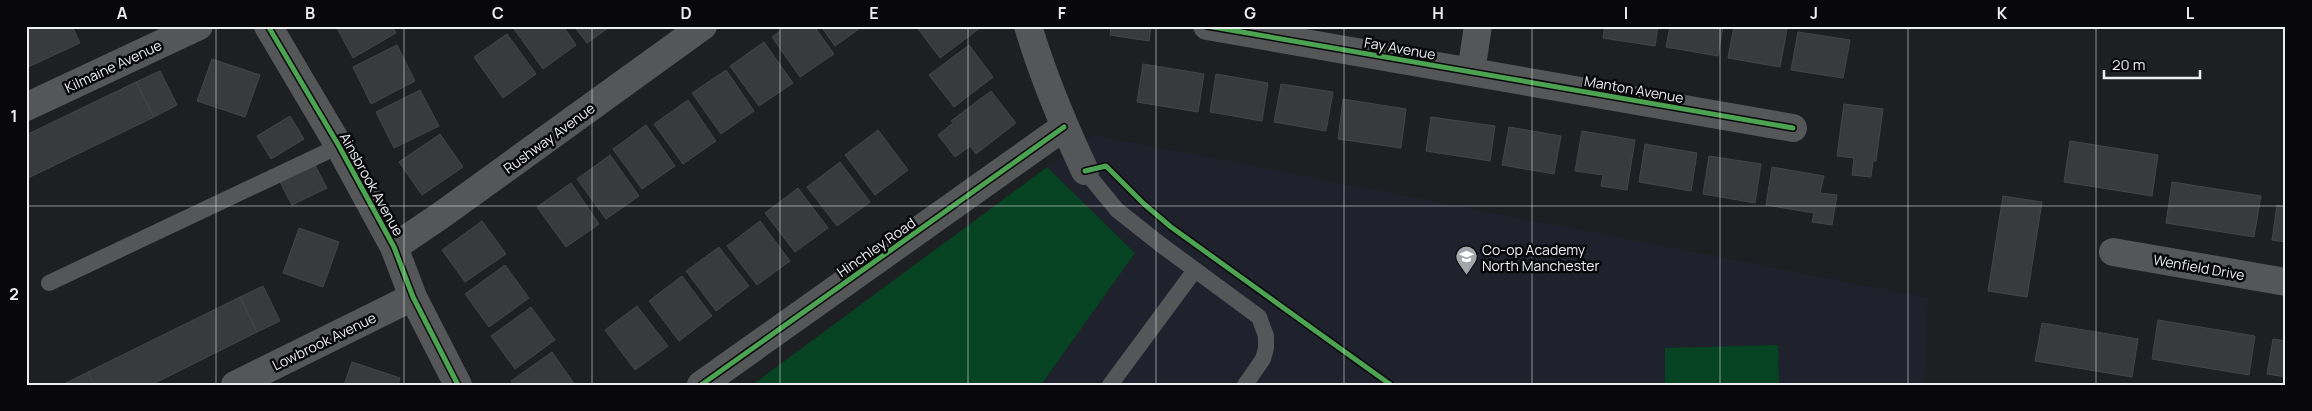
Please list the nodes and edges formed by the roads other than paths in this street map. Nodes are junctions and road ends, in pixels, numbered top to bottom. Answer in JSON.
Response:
{"nodes":[{"id":1,"x":199,"y":26,"type":"edge"},
{"id":2,"x":268,"y":26,"type":"edge"},
{"id":3,"x":703,"y":26,"type":"edge"},
{"id":4,"x":1028,"y":26,"type":"edge"},
{"id":5,"x":1207,"y":26,"type":"edge"},
{"id":6,"x":1478,"y":26,"type":"edge"},
{"id":7,"x":1471,"y":72,"type":"junction"},
{"id":8,"x":26,"y":107,"type":"edge"},
{"id":9,"x":1064,"y":127,"type":"junction"},
{"id":10,"x":1793,"y":128,"type":"dead end"},
{"id":11,"x":339,"y":146,"type":"junction"},
{"id":12,"x":1085,"y":171,"type":"joint"},
{"id":13,"x":394,"y":247,"type":"junction"},
{"id":14,"x":2113,"y":252,"type":"dead end"},
{"id":15,"x":1195,"y":270,"type":"junction"},
{"id":16,"x":2286,"y":282,"type":"edge"},
{"id":17,"x":49,"y":283,"type":"dead end"},
{"id":18,"x":413,"y":297,"type":"junction"},
{"id":19,"x":235,"y":385,"type":"edge"},
{"id":20,"x":458,"y":385,"type":"edge"},
{"id":21,"x":701,"y":385,"type":"edge"},
{"id":22,"x":1110,"y":385,"type":"edge"},
{"id":23,"x":1245,"y":385,"type":"edge"}],
"edges":[{"from":1,"to":8,"type":"street","name":"Kilmaine Avenue"},
{"from":2,"to":11,"type":"street","name":"Ainsbrook Avenue"},
{"from":3,"to":13,"type":"street","name":"Rushway Avenue"},
{"from":4,"to":9,"type":"street"},
{"from":5,"to":7,"type":"street","name":"Fay Avenue"},
{"from":6,"to":7,"type":"street"},
{"from":7,"to":10,"type":"street","name":"Manton Avenue"},
{"from":9,"to":12,"type":"street"},
{"from":9,"to":21,"type":"street","name":"Hinchley Road"},
{"from":11,"to":13,"type":"street","name":"Ainsbrook Avenue"},
{"from":11,"to":17,"type":"lane"},
{"from":12,"to":15,"type":"lane"},
{"from":13,"to":18,"type":"street","name":"Ainsbrook Avenue"},
{"from":14,"to":16,"type":"street","name":"Wenfield Drive"},
{"from":15,"to":22,"type":"lane"},
{"from":15,"to":23,"type":"lane"},
{"from":18,"to":19,"type":"street","name":"Lowbrook Avenue"},
{"from":18,"to":20,"type":"street","name":"Ainsbrook Avenue"}]}
